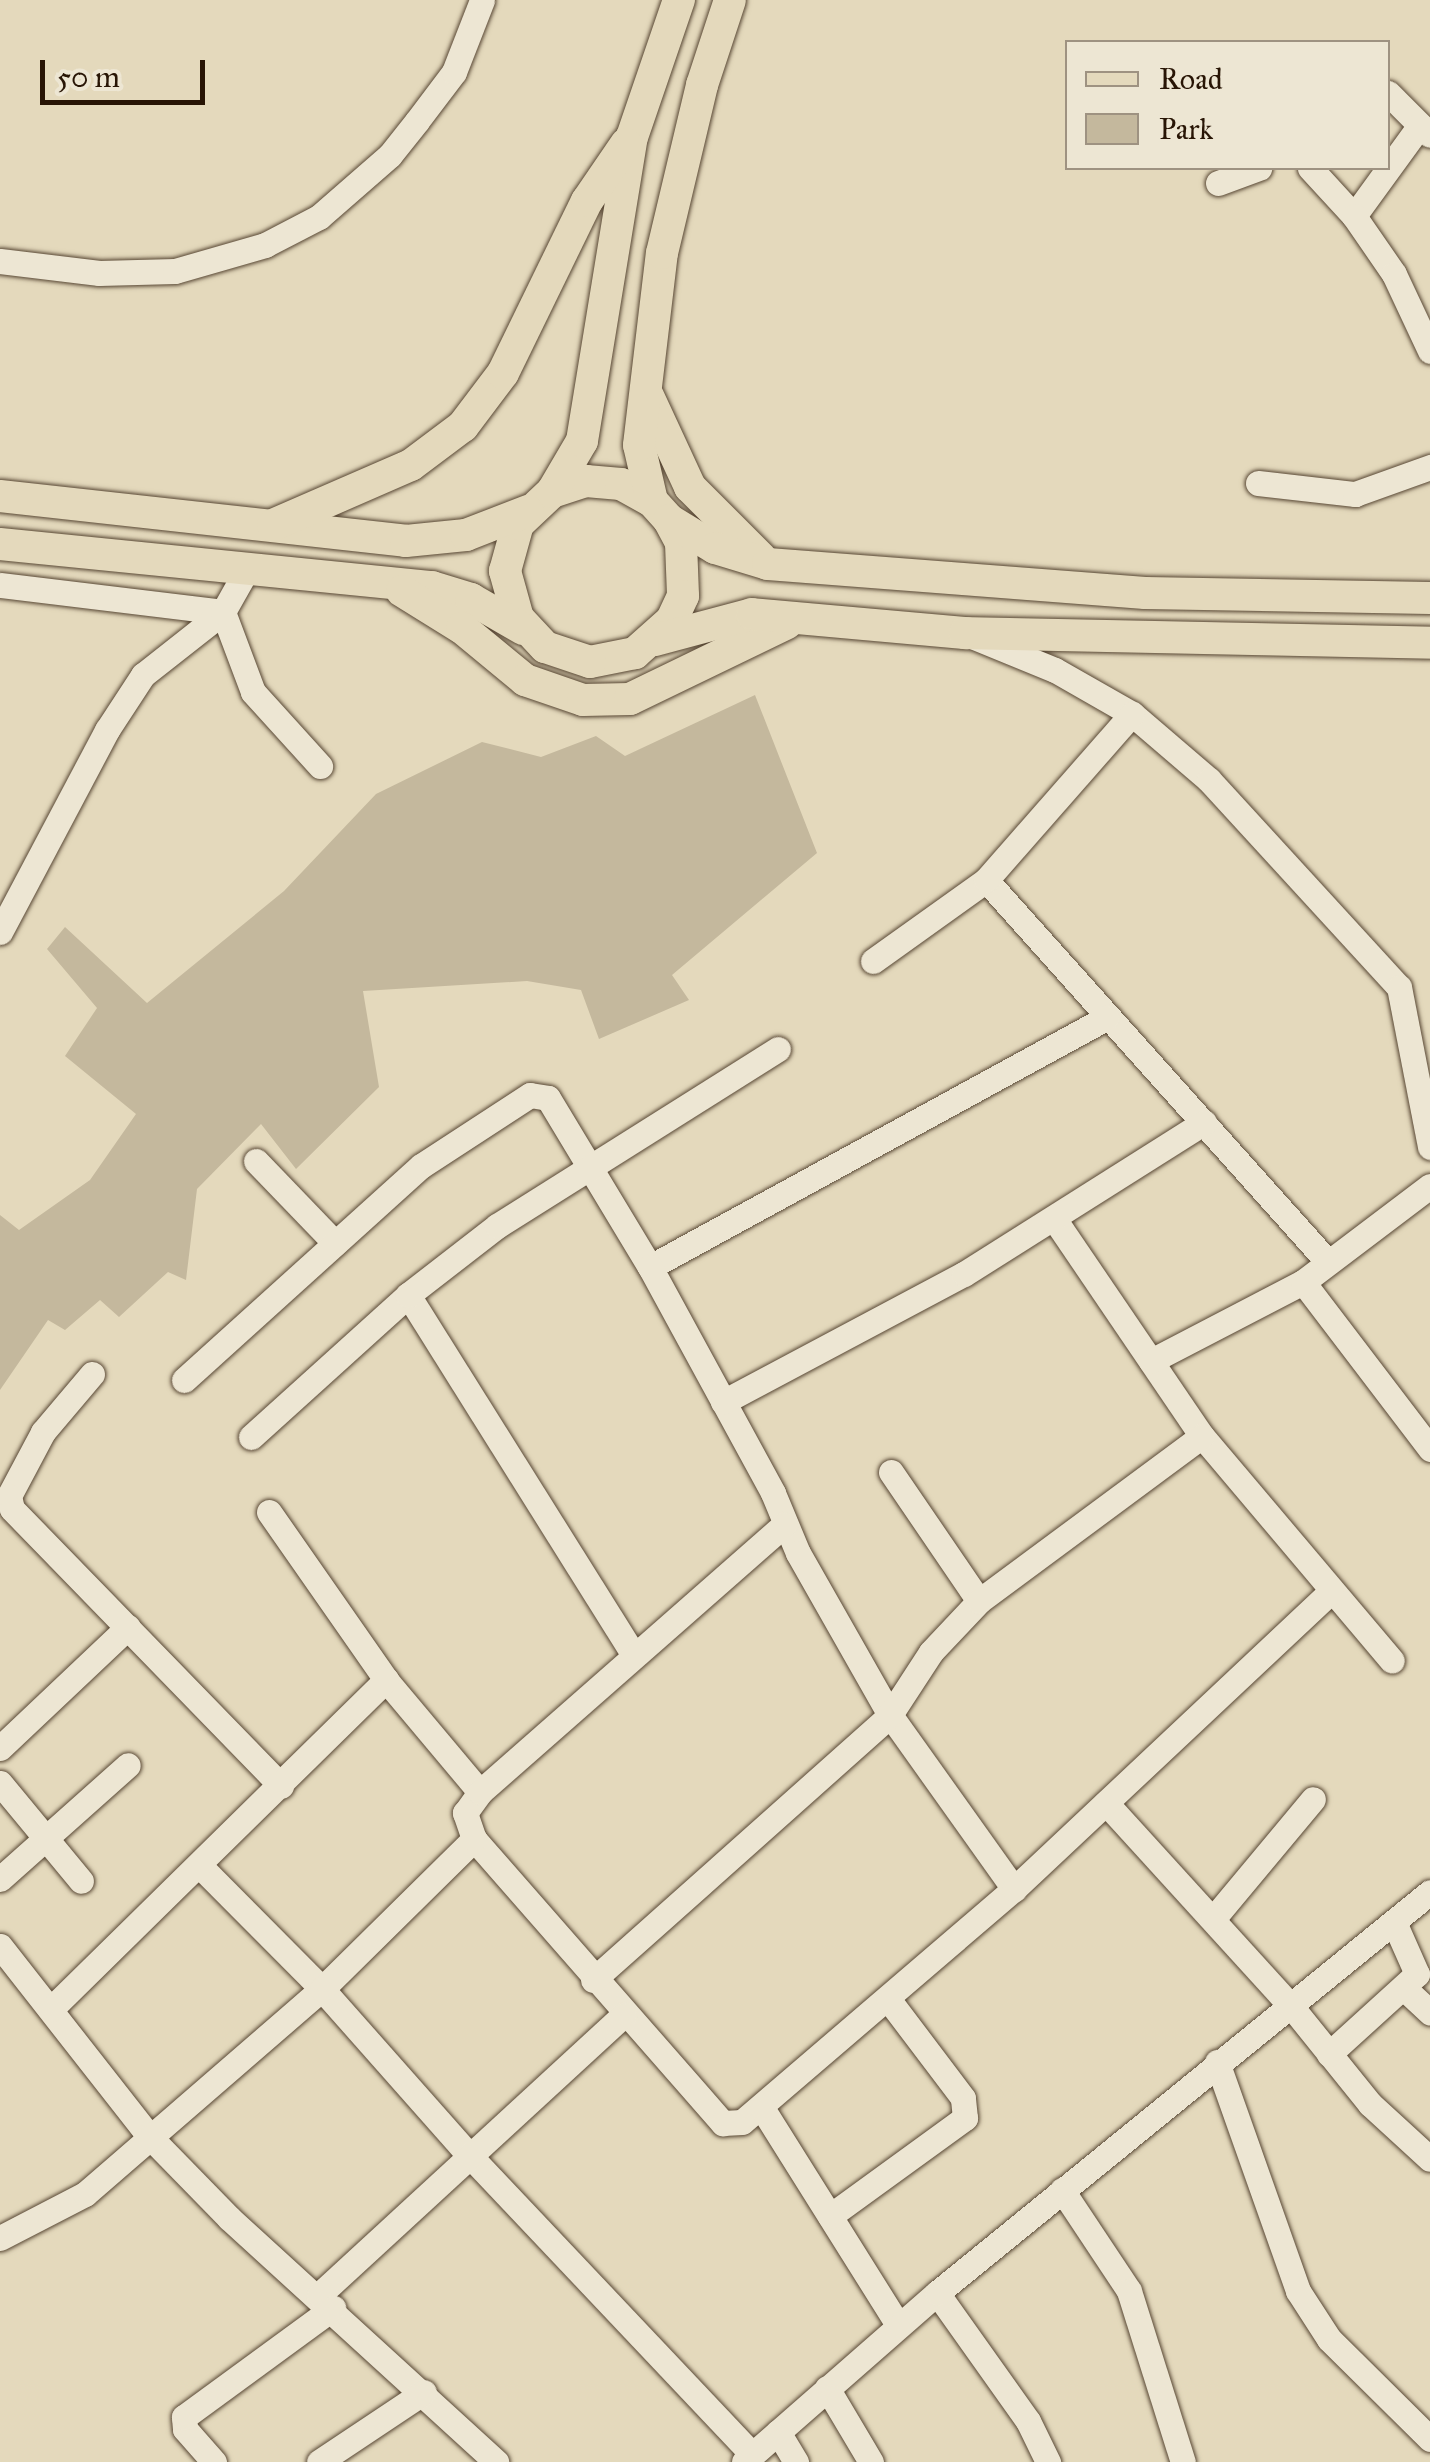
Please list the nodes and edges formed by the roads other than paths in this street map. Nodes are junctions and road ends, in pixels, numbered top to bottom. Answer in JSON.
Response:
{"nodes":[{"id":1,"x":482,"y":0,"type":"edge"},
{"id":2,"x":679,"y":0,"type":"edge"},
{"id":3,"x":730,"y":0,"type":"edge"},
{"id":4,"x":1390,"y":95,"type":"edge"},
{"id":5,"x":1425,"y":130,"type":"edge"},
{"id":6,"x":632,"y":137,"type":"junction"},
{"id":7,"x":1254,"y":170,"type":"edge"},
{"id":8,"x":1312,"y":170,"type":"edge"},
{"id":9,"x":1218,"y":183,"type":"dead end"},
{"id":10,"x":1354,"y":216,"type":"junction"},
{"id":11,"x":0,"y":261,"type":"edge"},
{"id":12,"x":1430,"y":351,"type":"edge"},
{"id":13,"x":645,"y":388,"type":"junction"},
{"id":14,"x":1430,"y":467,"type":"edge"},
{"id":15,"x":1258,"y":483,"type":"dead end"},
{"id":16,"x":0,"y":496,"type":"edge"},
{"id":17,"x":540,"y":501,"type":"junction"},
{"id":18,"x":661,"y":510,"type":"junction"},
{"id":19,"x":273,"y":525,"type":"junction"},
{"id":20,"x":0,"y":544,"type":"edge"},
{"id":21,"x":768,"y":564,"type":"junction"},
{"id":22,"x":246,"y":570,"type":"junction"},
{"id":23,"x":385,"y":582,"type":"junction"},
{"id":24,"x":0,"y":585,"type":"edge"},
{"id":25,"x":1430,"y":598,"type":"edge"},
{"id":26,"x":223,"y":612,"type":"junction"},
{"id":27,"x":798,"y":620,"type":"junction"},
{"id":28,"x":528,"y":632,"type":"junction"},
{"id":29,"x":965,"y":633,"type":"junction"},
{"id":30,"x":655,"y":640,"type":"junction"},
{"id":31,"x":1430,"y":642,"type":"edge"},
{"id":32,"x":1132,"y":714,"type":"junction"},
{"id":33,"x":320,"y":766,"type":"dead end"},
{"id":34,"x":986,"y":880,"type":"junction"},
{"id":35,"x":0,"y":932,"type":"edge"},
{"id":36,"x":874,"y":961,"type":"dead end"},
{"id":37,"x":1106,"y":1018,"type":"junction"},
{"id":38,"x":778,"y":1049,"type":"dead end"},
{"id":39,"x":1430,"y":1056,"type":"edge"},
{"id":40,"x":1418,"y":1090,"type":"junction"},
{"id":41,"x":1204,"y":1122,"type":"junction"},
{"id":42,"x":1430,"y":1147,"type":"edge"},
{"id":43,"x":256,"y":1162,"type":"dead end"},
{"id":44,"x":590,"y":1165,"type":"junction"},
{"id":45,"x":1430,"y":1186,"type":"edge"},
{"id":46,"x":1054,"y":1220,"type":"junction"},
{"id":47,"x":335,"y":1243,"type":"junction"},
{"id":48,"x":1328,"y":1262,"type":"junction"},
{"id":49,"x":650,"y":1268,"type":"junction"},
{"id":50,"x":1303,"y":1282,"type":"junction"},
{"id":51,"x":408,"y":1295,"type":"junction"},
{"id":52,"x":1151,"y":1361,"type":"junction"},
{"id":53,"x":92,"y":1374,"type":"dead end"},
{"id":54,"x":184,"y":1380,"type":"dead end"},
{"id":55,"x":723,"y":1402,"type":"junction"},
{"id":56,"x":1202,"y":1436,"type":"junction"},
{"id":57,"x":251,"y":1437,"type":"dead end"},
{"id":58,"x":1430,"y":1449,"type":"edge"},
{"id":59,"x":891,"y":1472,"type":"dead end"},
{"id":60,"x":269,"y":1512,"type":"dead end"},
{"id":61,"x":784,"y":1525,"type":"junction"},
{"id":62,"x":1330,"y":1592,"type":"junction"},
{"id":63,"x":979,"y":1601,"type":"junction"},
{"id":64,"x":128,"y":1627,"type":"junction"},
{"id":65,"x":633,"y":1654,"type":"junction"},
{"id":66,"x":1392,"y":1661,"type":"dead end"},
{"id":67,"x":386,"y":1680,"type":"junction"},
{"id":68,"x":890,"y":1715,"type":"junction"},
{"id":69,"x":0,"y":1748,"type":"edge"},
{"id":70,"x":128,"y":1765,"type":"dead end"},
{"id":71,"x":0,"y":1783,"type":"edge"},
{"id":72,"x":281,"y":1786,"type":"junction"},
{"id":73,"x":480,"y":1792,"type":"junction"},
{"id":74,"x":1313,"y":1798,"type":"dead end"},
{"id":75,"x":1106,"y":1803,"type":"junction"},
{"id":76,"x":47,"y":1838,"type":"junction"},
{"id":77,"x":474,"y":1839,"type":"junction"},
{"id":78,"x":202,"y":1868,"type":"junction"},
{"id":79,"x":0,"y":1879,"type":"edge"},
{"id":80,"x":82,"y":1881,"type":"dead end"},
{"id":81,"x":1014,"y":1889,"type":"junction"},
{"id":82,"x":1427,"y":1899,"type":"edge"},
{"id":83,"x":1213,"y":1919,"type":"junction"},
{"id":84,"x":1394,"y":1922,"type":"junction"},
{"id":85,"x":0,"y":1946,"type":"edge"},
{"id":86,"x":592,"y":1980,"type":"junction"},
{"id":87,"x":322,"y":1988,"type":"junction"},
{"id":88,"x":1406,"y":1990,"type":"junction"},
{"id":89,"x":888,"y":1998,"type":"junction"},
{"id":90,"x":1292,"y":2006,"type":"junction"},
{"id":91,"x":52,"y":2009,"type":"junction"},
{"id":92,"x":1430,"y":2012,"type":"edge"},
{"id":93,"x":624,"y":2015,"type":"junction"},
{"id":94,"x":1329,"y":2054,"type":"junction"},
{"id":95,"x":1216,"y":2062,"type":"junction"},
{"id":96,"x":762,"y":2108,"type":"junction"},
{"id":97,"x":150,"y":2137,"type":"junction"},
{"id":98,"x":470,"y":2156,"type":"junction"},
{"id":99,"x":1430,"y":2159,"type":"edge"},
{"id":100,"x":1062,"y":2190,"type":"junction"},
{"id":101,"x":830,"y":2216,"type":"junction"},
{"id":102,"x":0,"y":2238,"type":"edge"},
{"id":103,"x":938,"y":2293,"type":"junction"},
{"id":104,"x":326,"y":2302,"type":"junction"},
{"id":105,"x":898,"y":2325,"type":"junction"},
{"id":106,"x":827,"y":2388,"type":"junction"},
{"id":107,"x":424,"y":2392,"type":"junction"},
{"id":108,"x":778,"y":2432,"type":"junction"},
{"id":109,"x":1430,"y":2439,"type":"edge"},
{"id":110,"x":748,"y":2458,"type":"edge"},
{"id":111,"x":214,"y":2462,"type":"edge"},
{"id":112,"x":319,"y":2462,"type":"edge"},
{"id":113,"x":496,"y":2462,"type":"edge"},
{"id":114,"x":796,"y":2462,"type":"edge"},
{"id":115,"x":871,"y":2462,"type":"edge"},
{"id":116,"x":1048,"y":2462,"type":"edge"},
{"id":117,"x":1183,"y":2462,"type":"edge"}],
"edges":[{"from":1,"to":11,"type":"street"},
{"from":2,"to":6,"type":"main road"},
{"from":3,"to":13,"type":"main road"},
{"from":4,"to":5,"type":"street"},
{"from":5,"to":10,"type":"street"},
{"from":6,"to":17,"type":"main road"},
{"from":6,"to":19,"type":"main road"},
{"from":7,"to":9,"type":"street"},
{"from":8,"to":10,"type":"street"},
{"from":10,"to":12,"type":"street"},
{"from":13,"to":18,"type":"main road"},
{"from":13,"to":21,"type":"main road"},
{"from":14,"to":15,"type":"street"},
{"from":16,"to":19,"type":"main road"},
{"from":17,"to":18,"type":"main road"},
{"from":17,"to":19,"type":"main road"},
{"from":17,"to":28,"type":"main road"},
{"from":18,"to":21,"type":"main road"},
{"from":18,"to":30,"type":"main road"},
{"from":20,"to":22,"type":"main road"},
{"from":21,"to":25,"type":"main road"},
{"from":22,"to":23,"type":"main road"},
{"from":22,"to":26,"type":"street"},
{"from":23,"to":27,"type":"main road"},
{"from":23,"to":28,"type":"main road"},
{"from":24,"to":26,"type":"street"},
{"from":26,"to":33,"type":"street"},
{"from":26,"to":35,"type":"street"},
{"from":27,"to":29,"type":"main road"},
{"from":27,"to":30,"type":"main road"},
{"from":28,"to":30,"type":"main road"},
{"from":29,"to":31,"type":"main road"},
{"from":29,"to":32,"type":"street"},
{"from":32,"to":34,"type":"street"},
{"from":32,"to":40,"type":"street"},
{"from":34,"to":36,"type":"street"},
{"from":34,"to":37,"type":"street"},
{"from":37,"to":41,"type":"street"},
{"from":37,"to":49,"type":"street"},
{"from":38,"to":44,"type":"street"},
{"from":39,"to":40,"type":"street"},
{"from":40,"to":42,"type":"street"},
{"from":41,"to":46,"type":"street"},
{"from":41,"to":48,"type":"street"},
{"from":43,"to":47,"type":"street"},
{"from":44,"to":47,"type":"street"},
{"from":44,"to":49,"type":"street"},
{"from":44,"to":51,"type":"street"},
{"from":45,"to":48,"type":"street"},
{"from":46,"to":52,"type":"street"},
{"from":46,"to":55,"type":"street"},
{"from":47,"to":54,"type":"street"},
{"from":48,"to":50,"type":"street"},
{"from":49,"to":55,"type":"street"},
{"from":50,"to":52,"type":"street"},
{"from":50,"to":58,"type":"street"},
{"from":51,"to":57,"type":"street"},
{"from":51,"to":65,"type":"street"},
{"from":52,"to":56,"type":"street"},
{"from":53,"to":64,"type":"street"},
{"from":55,"to":61,"type":"street"},
{"from":56,"to":62,"type":"street"},
{"from":56,"to":63,"type":"street"},
{"from":59,"to":63,"type":"street"},
{"from":60,"to":67,"type":"street"},
{"from":61,"to":65,"type":"street"},
{"from":61,"to":68,"type":"street"},
{"from":62,"to":66,"type":"street"},
{"from":62,"to":75,"type":"street"},
{"from":63,"to":68,"type":"street"},
{"from":64,"to":69,"type":"street"},
{"from":64,"to":72,"type":"street"},
{"from":65,"to":73,"type":"street"},
{"from":67,"to":72,"type":"street"},
{"from":67,"to":73,"type":"street"},
{"from":68,"to":81,"type":"street"},
{"from":68,"to":86,"type":"street"},
{"from":70,"to":76,"type":"street"},
{"from":71,"to":76,"type":"street"},
{"from":72,"to":78,"type":"street"},
{"from":73,"to":77,"type":"street"},
{"from":74,"to":83,"type":"street"},
{"from":75,"to":81,"type":"street"},
{"from":75,"to":83,"type":"street"},
{"from":76,"to":79,"type":"street"},
{"from":76,"to":80,"type":"street"},
{"from":77,"to":86,"type":"street"},
{"from":77,"to":87,"type":"street"},
{"from":78,"to":87,"type":"street"},
{"from":78,"to":91,"type":"street"},
{"from":81,"to":89,"type":"street"},
{"from":82,"to":84,"type":"street"},
{"from":83,"to":90,"type":"street"},
{"from":84,"to":88,"type":"street"},
{"from":84,"to":90,"type":"street"},
{"from":85,"to":91,"type":"street"},
{"from":86,"to":93,"type":"street"},
{"from":87,"to":97,"type":"street"},
{"from":87,"to":98,"type":"street"},
{"from":88,"to":92,"type":"street"},
{"from":88,"to":94,"type":"street"},
{"from":89,"to":96,"type":"street"},
{"from":89,"to":101,"type":"street"},
{"from":90,"to":94,"type":"street"},
{"from":90,"to":95,"type":"street"},
{"from":91,"to":97,"type":"street"},
{"from":93,"to":96,"type":"street"},
{"from":93,"to":98,"type":"street"},
{"from":94,"to":99,"type":"street"},
{"from":95,"to":100,"type":"street"},
{"from":95,"to":109,"type":"street"},
{"from":96,"to":101,"type":"street"},
{"from":97,"to":102,"type":"street"},
{"from":97,"to":104,"type":"street"},
{"from":98,"to":104,"type":"street"},
{"from":98,"to":110,"type":"street"},
{"from":100,"to":103,"type":"street"},
{"from":100,"to":117,"type":"street"},
{"from":101,"to":105,"type":"street"},
{"from":103,"to":105,"type":"street"},
{"from":103,"to":116,"type":"street"},
{"from":104,"to":107,"type":"street"},
{"from":104,"to":111,"type":"street"},
{"from":105,"to":106,"type":"street"},
{"from":106,"to":108,"type":"street"},
{"from":106,"to":115,"type":"street"},
{"from":107,"to":112,"type":"street"},
{"from":107,"to":113,"type":"street"},
{"from":108,"to":110,"type":"street"},
{"from":108,"to":114,"type":"street"}]}
